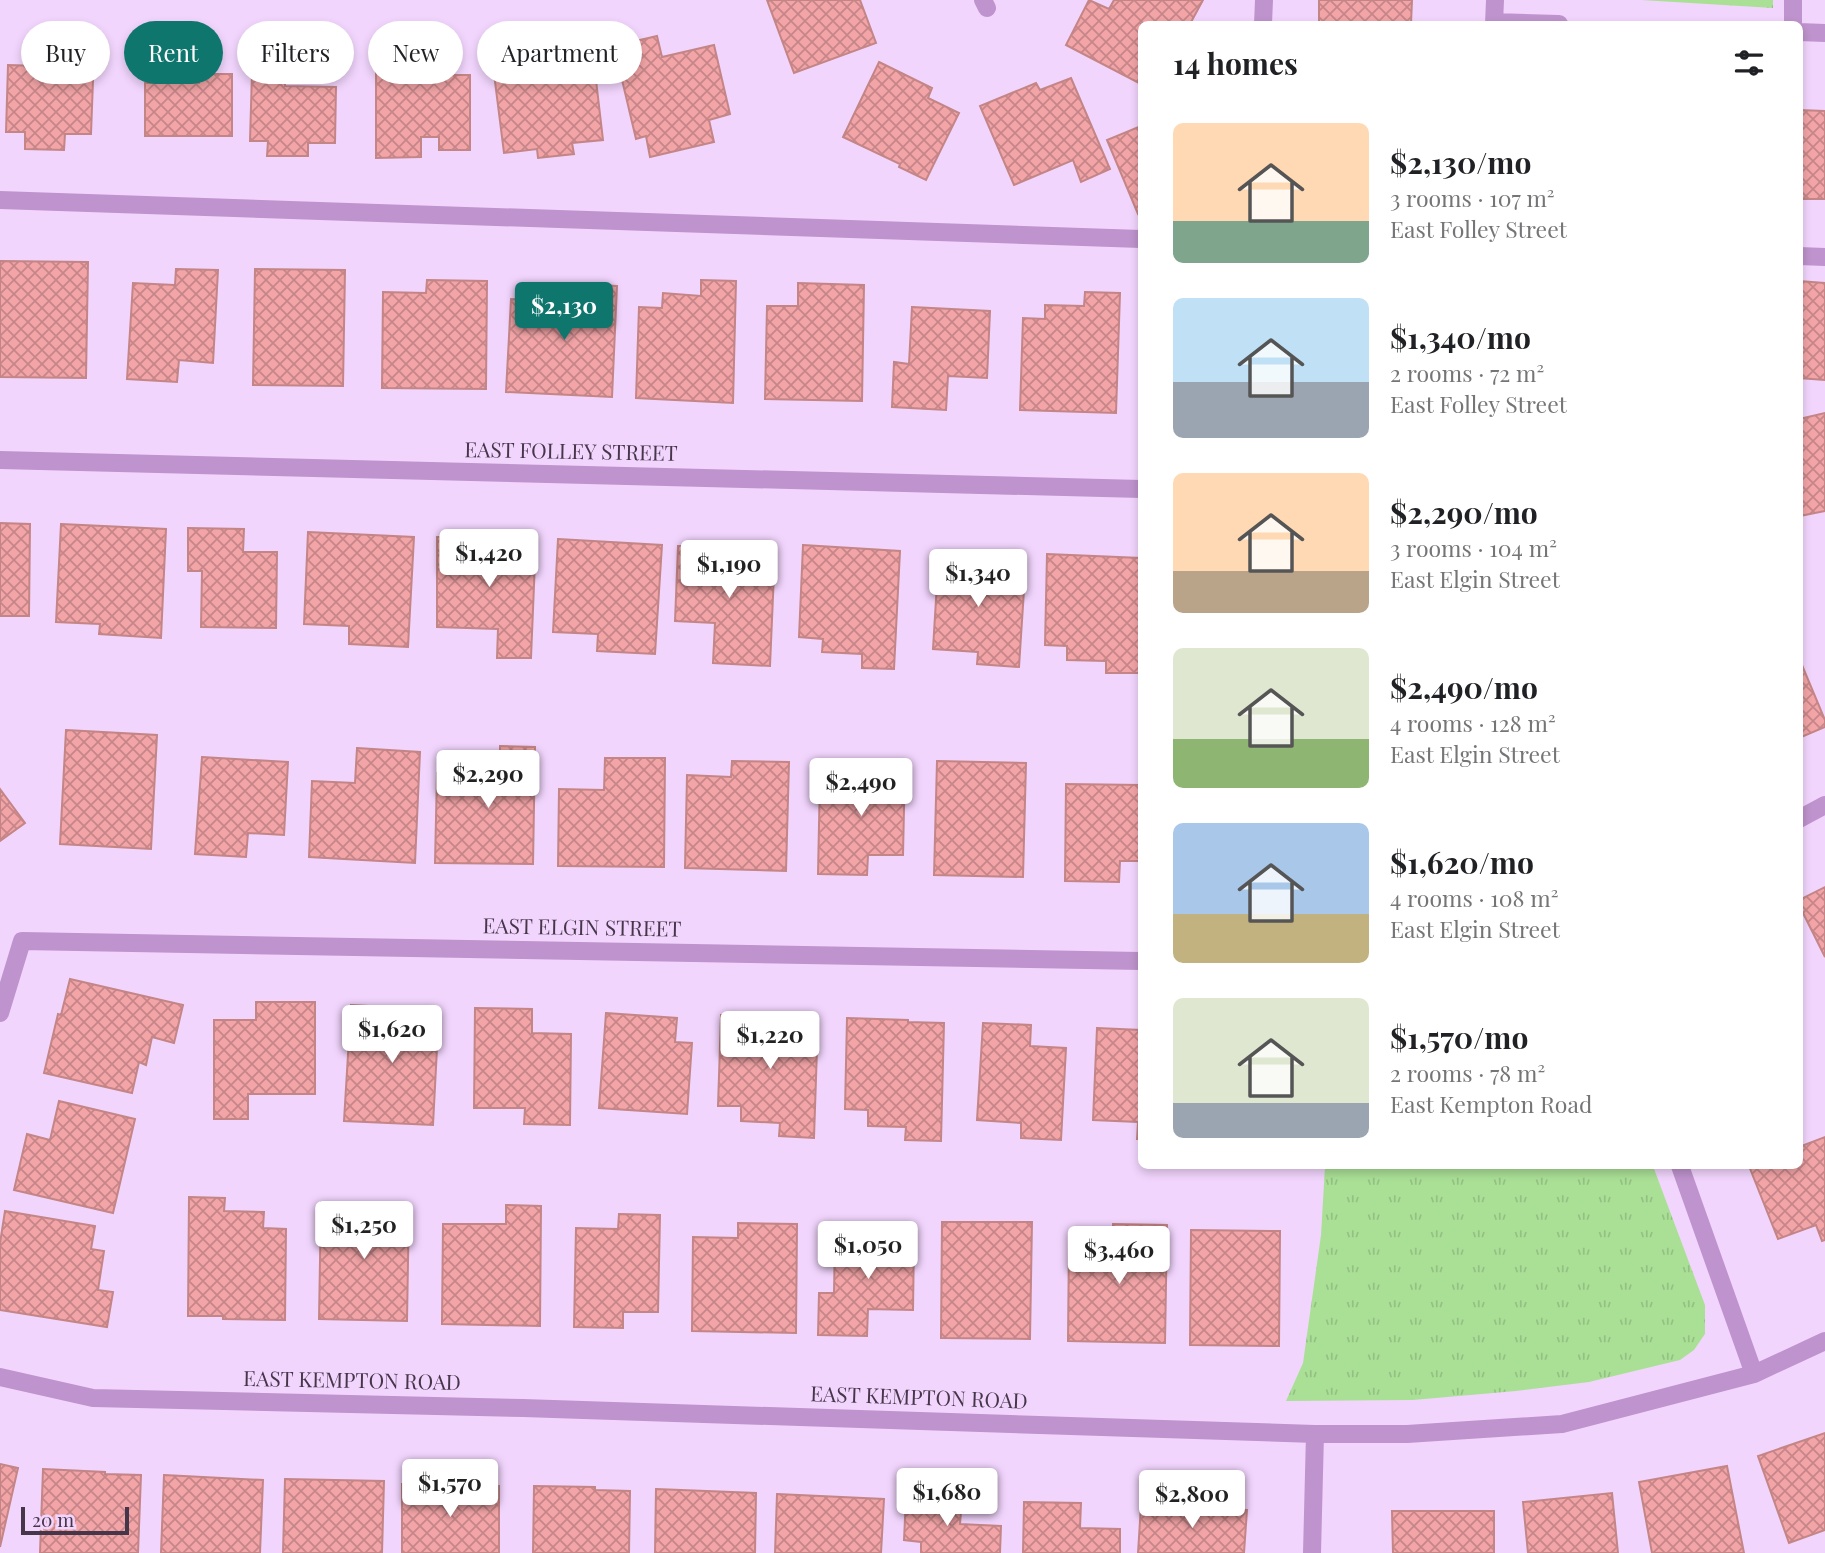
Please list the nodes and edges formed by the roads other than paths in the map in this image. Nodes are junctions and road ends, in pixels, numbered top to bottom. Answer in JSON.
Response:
{"nodes":[{"id":1,"x":1264,"y":0,"type":"edge"},
{"id":2,"x":1495,"y":0,"type":"edge"},
{"id":3,"x":1793,"y":0,"type":"edge"},
{"id":4,"x":1263,"y":21,"type":"edge"},
{"id":5,"x":1494,"y":21,"type":"edge"},
{"id":6,"x":1793,"y":21,"type":"edge"},
{"id":7,"x":1803,"y":32,"type":"edge"},
{"id":8,"x":1825,"y":33,"type":"edge"},
{"id":9,"x":0,"y":200,"type":"edge"},
{"id":10,"x":1138,"y":239,"type":"edge"},
{"id":11,"x":1803,"y":256,"type":"edge"},
{"id":12,"x":1825,"y":257,"type":"edge"},
{"id":13,"x":0,"y":460,"type":"edge"},
{"id":14,"x":1138,"y":489,"type":"edge"},
{"id":15,"x":1825,"y":805,"type":"edge"},
{"id":16,"x":1803,"y":816,"type":"edge"},
{"id":17,"x":1138,"y":961,"type":"edge"},
{"id":18,"x":0,"y":1013,"type":"edge"},
{"id":19,"x":1681,"y":1169,"type":"edge"},
{"id":20,"x":1825,"y":1341,"type":"edge"},
{"id":21,"x":1754,"y":1374,"type":"junction"},
{"id":22,"x":0,"y":1377,"type":"edge"},
{"id":23,"x":1315,"y":1434,"type":"junction"},
{"id":24,"x":1312,"y":1553,"type":"edge"}],
"edges":[{"from":1,"to":4,"type":"street"},
{"from":2,"to":5,"type":"street"},
{"from":3,"to":6,"type":"street"},
{"from":7,"to":8,"type":"street"},
{"from":9,"to":10,"type":"street"},
{"from":11,"to":12,"type":"street"},
{"from":13,"to":14,"type":"street","name":"EAST FOLLEY STREET"},
{"from":15,"to":16,"type":"street"},
{"from":17,"to":18,"type":"street","name":"EAST ELGIN STREET"},
{"from":19,"to":21,"type":"street"},
{"from":20,"to":21,"type":"street","name":"EAST KEMPTON ROAD"},
{"from":21,"to":23,"type":"street","name":"EAST KEMPTON ROAD"},
{"from":22,"to":23,"type":"street","name":"EAST KEMPTON ROAD"},
{"from":23,"to":24,"type":"street"}]}
